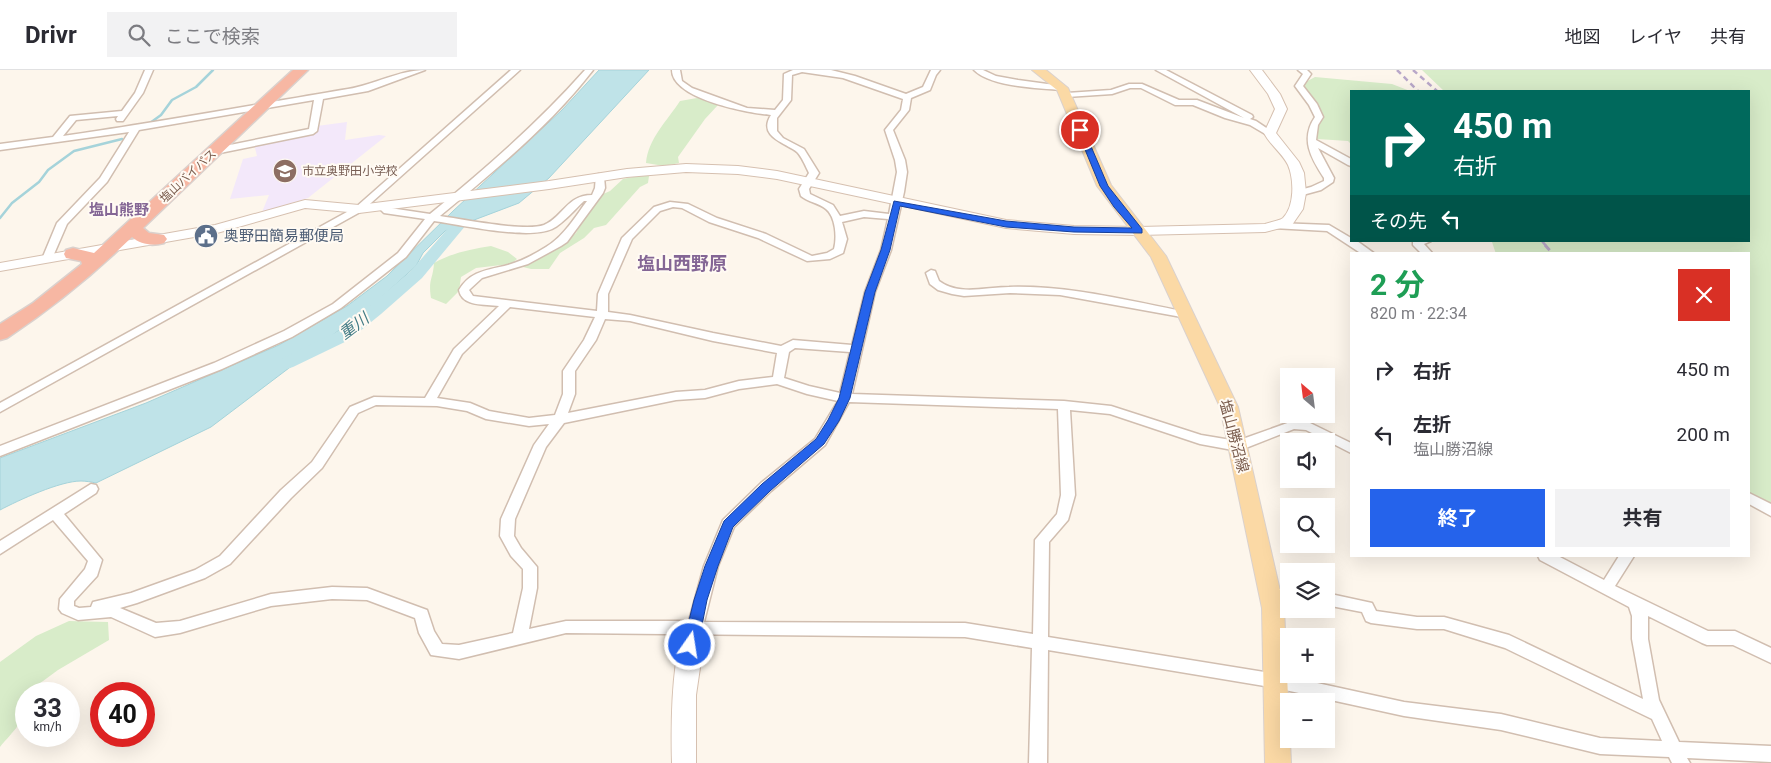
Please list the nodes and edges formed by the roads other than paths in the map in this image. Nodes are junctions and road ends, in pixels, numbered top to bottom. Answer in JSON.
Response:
{"nodes":[{"id":1,"x":150,"y":70,"type":"edge"},
{"id":2,"x":301,"y":70,"type":"edge"},
{"id":3,"x":421,"y":70,"type":"edge"},
{"id":4,"x":516,"y":70,"type":"edge"},
{"id":5,"x":589,"y":70,"type":"edge"},
{"id":6,"x":676,"y":70,"type":"edge"},
{"id":7,"x":802,"y":70,"type":"edge"},
{"id":8,"x":936,"y":70,"type":"edge"},
{"id":9,"x":978,"y":70,"type":"edge"},
{"id":10,"x":1038,"y":70,"type":"edge"},
{"id":11,"x":1160,"y":70,"type":"edge"},
{"id":12,"x":1256,"y":70,"type":"edge"},
{"id":13,"x":1302,"y":70,"type":"edge"},
{"id":14,"x":1064,"y":91,"type":"junction"},
{"id":15,"x":907,"y":96,"type":"junction"},
{"id":16,"x":318,"y":97,"type":"junction"},
{"id":17,"x":263,"y":106,"type":"junction"},
{"id":18,"x":124,"y":113,"type":"junction"},
{"id":19,"x":776,"y":113,"type":"junction"},
{"id":20,"x":1253,"y":123,"type":"junction"},
{"id":21,"x":136,"y":128,"type":"junction"},
{"id":22,"x":110,"y":132,"type":"junction"},
{"id":23,"x":1270,"y":133,"type":"junction"},
{"id":24,"x":55,"y":140,"type":"junction"},
{"id":25,"x":1312,"y":141,"type":"junction"},
{"id":26,"x":1,"y":148,"type":"edge"},
{"id":27,"x":214,"y":151,"type":"junction"},
{"id":28,"x":1350,"y":163,"type":"edge"},
{"id":29,"x":600,"y":177,"type":"junction"},
{"id":30,"x":809,"y":181,"type":"junction"},
{"id":31,"x":1299,"y":193,"type":"junction"},
{"id":32,"x":457,"y":197,"type":"junction"},
{"id":33,"x":594,"y":198,"type":"junction"},
{"id":34,"x":897,"y":202,"type":"junction"},
{"id":35,"x":382,"y":206,"type":"junction"},
{"id":36,"x":359,"y":209,"type":"junction"},
{"id":37,"x":894,"y":217,"type":"junction"},
{"id":38,"x":432,"y":218,"type":"junction"},
{"id":39,"x":837,"y":220,"type":"junction"},
{"id":40,"x":1277,"y":226,"type":"junction"},
{"id":41,"x":132,"y":228,"type":"junction"},
{"id":42,"x":1139,"y":231,"type":"junction"},
{"id":43,"x":158,"y":239,"type":"junction"},
{"id":44,"x":1350,"y":242,"type":"edge"},
{"id":45,"x":1351,"y":242,"type":"edge"},
{"id":46,"x":1417,"y":242,"type":"edge"},
{"id":47,"x":111,"y":248,"type":"junction"},
{"id":48,"x":1367,"y":252,"type":"edge"},
{"id":49,"x":1426,"y":252,"type":"edge"},
{"id":50,"x":73,"y":254,"type":"junction"},
{"id":51,"x":47,"y":259,"type":"junction"},
{"id":52,"x":90,"y":266,"type":"junction"},
{"id":53,"x":0,"y":267,"type":"edge"},
{"id":54,"x":930,"y":273,"type":"dead end"},
{"id":55,"x":507,"y":304,"type":"junction"},
{"id":56,"x":602,"y":313,"type":"junction"},
{"id":57,"x":1186,"y":315,"type":"junction"},
{"id":58,"x":0,"y":333,"type":"edge"},
{"id":59,"x":856,"y":349,"type":"junction"},
{"id":60,"x":783,"y":350,"type":"junction"},
{"id":61,"x":778,"y":380,"type":"junction"},
{"id":62,"x":845,"y":398,"type":"junction"},
{"id":63,"x":429,"y":401,"type":"junction"},
{"id":64,"x":1064,"y":405,"type":"junction"},
{"id":65,"x":0,"y":408,"type":"edge"},
{"id":66,"x":560,"y":419,"type":"junction"},
{"id":67,"x":1238,"y":446,"type":"junction"},
{"id":68,"x":1350,"y":447,"type":"edge"},
{"id":69,"x":0,"y":451,"type":"edge"},
{"id":70,"x":91,"y":489,"type":"dead end"},
{"id":71,"x":1750,"y":499,"type":"edge"},
{"id":72,"x":1771,"y":511,"type":"edge"},
{"id":73,"x":55,"y":512,"type":"junction"},
{"id":74,"x":0,"y":548,"type":"edge"},
{"id":75,"x":1547,"y":557,"type":"edge"},
{"id":76,"x":1626,"y":557,"type":"edge"},
{"id":77,"x":1606,"y":588,"type":"junction"},
{"id":78,"x":1270,"y":594,"type":"junction"},
{"id":79,"x":1280,"y":595,"type":"edge"},
{"id":80,"x":1335,"y":601,"type":"edge"},
{"id":81,"x":1635,"y":603,"type":"junction"},
{"id":82,"x":72,"y":611,"type":"junction"},
{"id":83,"x":695,"y":627,"type":"junction"},
{"id":84,"x":520,"y":637,"type":"junction"},
{"id":85,"x":1039,"y":642,"type":"junction"},
{"id":86,"x":1771,"y":656,"type":"edge"},
{"id":87,"x":1276,"y":681,"type":"junction"},
{"id":88,"x":1657,"y":714,"type":"junction"},
{"id":89,"x":1771,"y":754,"type":"edge"},
{"id":90,"x":1677,"y":756,"type":"edge"},
{"id":91,"x":684,"y":763,"type":"edge"},
{"id":92,"x":1038,"y":763,"type":"edge"},
{"id":93,"x":1278,"y":763,"type":"edge"}],
"edges":[{"from":1,"to":18,"type":"street"},
{"from":2,"to":17,"type":"highway","name":"塩山バイパス"},
{"from":3,"to":16,"type":"street"},
{"from":4,"to":36,"type":"street"},
{"from":5,"to":32,"type":"street"},
{"from":6,"to":19,"type":"street"},
{"from":7,"to":15,"type":"street"},
{"from":7,"to":19,"type":"street"},
{"from":8,"to":15,"type":"street"},
{"from":9,"to":14,"type":"street"},
{"from":10,"to":14,"type":"main road"},
{"from":11,"to":20,"type":"street"},
{"from":12,"to":23,"type":"street"},
{"from":13,"to":25,"type":"street"},
{"from":14,"to":20,"type":"street"},
{"from":14,"to":42,"type":"main road","name":"塩山勝沼線"},
{"from":15,"to":34,"type":"street"},
{"from":16,"to":17,"type":"street"},
{"from":16,"to":27,"type":"street"},
{"from":17,"to":21,"type":"street"},
{"from":17,"to":27,"type":"highway","name":"塩山バイパス"},
{"from":18,"to":22,"type":"street"},
{"from":18,"to":24,"type":"street"},
{"from":19,"to":30,"type":"street"},
{"from":20,"to":23,"type":"street"},
{"from":21,"to":22,"type":"street"},
{"from":21,"to":51,"type":"street"},
{"from":22,"to":24,"type":"street"},
{"from":23,"to":31,"type":"street"},
{"from":24,"to":26,"type":"street"},
{"from":25,"to":28,"type":"street"},
{"from":25,"to":31,"type":"street"},
{"from":27,"to":41,"type":"highway","name":"塩山バイパス"},
{"from":29,"to":30,"type":"street"},
{"from":29,"to":32,"type":"street"},
{"from":29,"to":33,"type":"street"},
{"from":30,"to":34,"type":"street"},
{"from":30,"to":39,"type":"street"},
{"from":31,"to":40,"type":"street"},
{"from":32,"to":35,"type":"street"},
{"from":32,"to":38,"type":"street"},
{"from":33,"to":38,"type":"street"},
{"from":33,"to":55,"type":"street"},
{"from":34,"to":37,"type":"street"},
{"from":34,"to":42,"type":"street"},
{"from":35,"to":36,"type":"street"},
{"from":35,"to":38,"type":"street"},
{"from":36,"to":43,"type":"street"},
{"from":36,"to":65,"type":"street"},
{"from":37,"to":39,"type":"street"},
{"from":37,"to":59,"type":"street"},
{"from":38,"to":69,"type":"street"},
{"from":39,"to":56,"type":"street"},
{"from":40,"to":42,"type":"street"},
{"from":40,"to":44,"type":"street"},
{"from":41,"to":43,"type":"highway"},
{"from":41,"to":47,"type":"highway","name":"塩山バイパス"},
{"from":42,"to":57,"type":"main road","name":"塩山勝沼線"},
{"from":43,"to":47,"type":"street"},
{"from":45,"to":48,"type":"street"},
{"from":46,"to":49,"type":"street"},
{"from":47,"to":50,"type":"street"},
{"from":47,"to":52,"type":"highway","name":"塩山バイパス"},
{"from":50,"to":51,"type":"street"},
{"from":50,"to":52,"type":"highway"},
{"from":51,"to":53,"type":"street"},
{"from":52,"to":58,"type":"highway","name":"塩山バイパス"},
{"from":54,"to":57,"type":"street"},
{"from":55,"to":56,"type":"street"},
{"from":55,"to":63,"type":"street"},
{"from":56,"to":60,"type":"street"},
{"from":56,"to":66,"type":"street"},
{"from":57,"to":67,"type":"main road","name":"塩山勝沼線"},
{"from":59,"to":60,"type":"street"},
{"from":59,"to":62,"type":"street"},
{"from":60,"to":61,"type":"street"},
{"from":61,"to":62,"type":"street"},
{"from":61,"to":66,"type":"street"},
{"from":62,"to":64,"type":"street"},
{"from":62,"to":83,"type":"street"},
{"from":63,"to":66,"type":"street"},
{"from":63,"to":82,"type":"street"},
{"from":64,"to":67,"type":"street"},
{"from":64,"to":85,"type":"street"},
{"from":66,"to":84,"type":"street"},
{"from":67,"to":68,"type":"street"},
{"from":67,"to":78,"type":"main road","name":"塩山勝沼線"},
{"from":70,"to":73,"type":"street"},
{"from":71,"to":72,"type":"street"},
{"from":73,"to":74,"type":"street"},
{"from":73,"to":82,"type":"street"},
{"from":75,"to":77,"type":"street"},
{"from":76,"to":77,"type":"street"},
{"from":77,"to":81,"type":"street"},
{"from":78,"to":79,"type":"street"},
{"from":78,"to":87,"type":"main road","name":"塩山勝沼線"},
{"from":80,"to":88,"type":"street"},
{"from":81,"to":86,"type":"street"},
{"from":81,"to":88,"type":"street"},
{"from":82,"to":84,"type":"street"},
{"from":83,"to":84,"type":"street"},
{"from":83,"to":85,"type":"street"},
{"from":83,"to":91,"type":"street"},
{"from":85,"to":87,"type":"street"},
{"from":85,"to":92,"type":"street"},
{"from":87,"to":90,"type":"street"},
{"from":87,"to":93,"type":"main road","name":"塩山勝沼線"},
{"from":88,"to":90,"type":"street"},
{"from":89,"to":90,"type":"street"}]}
